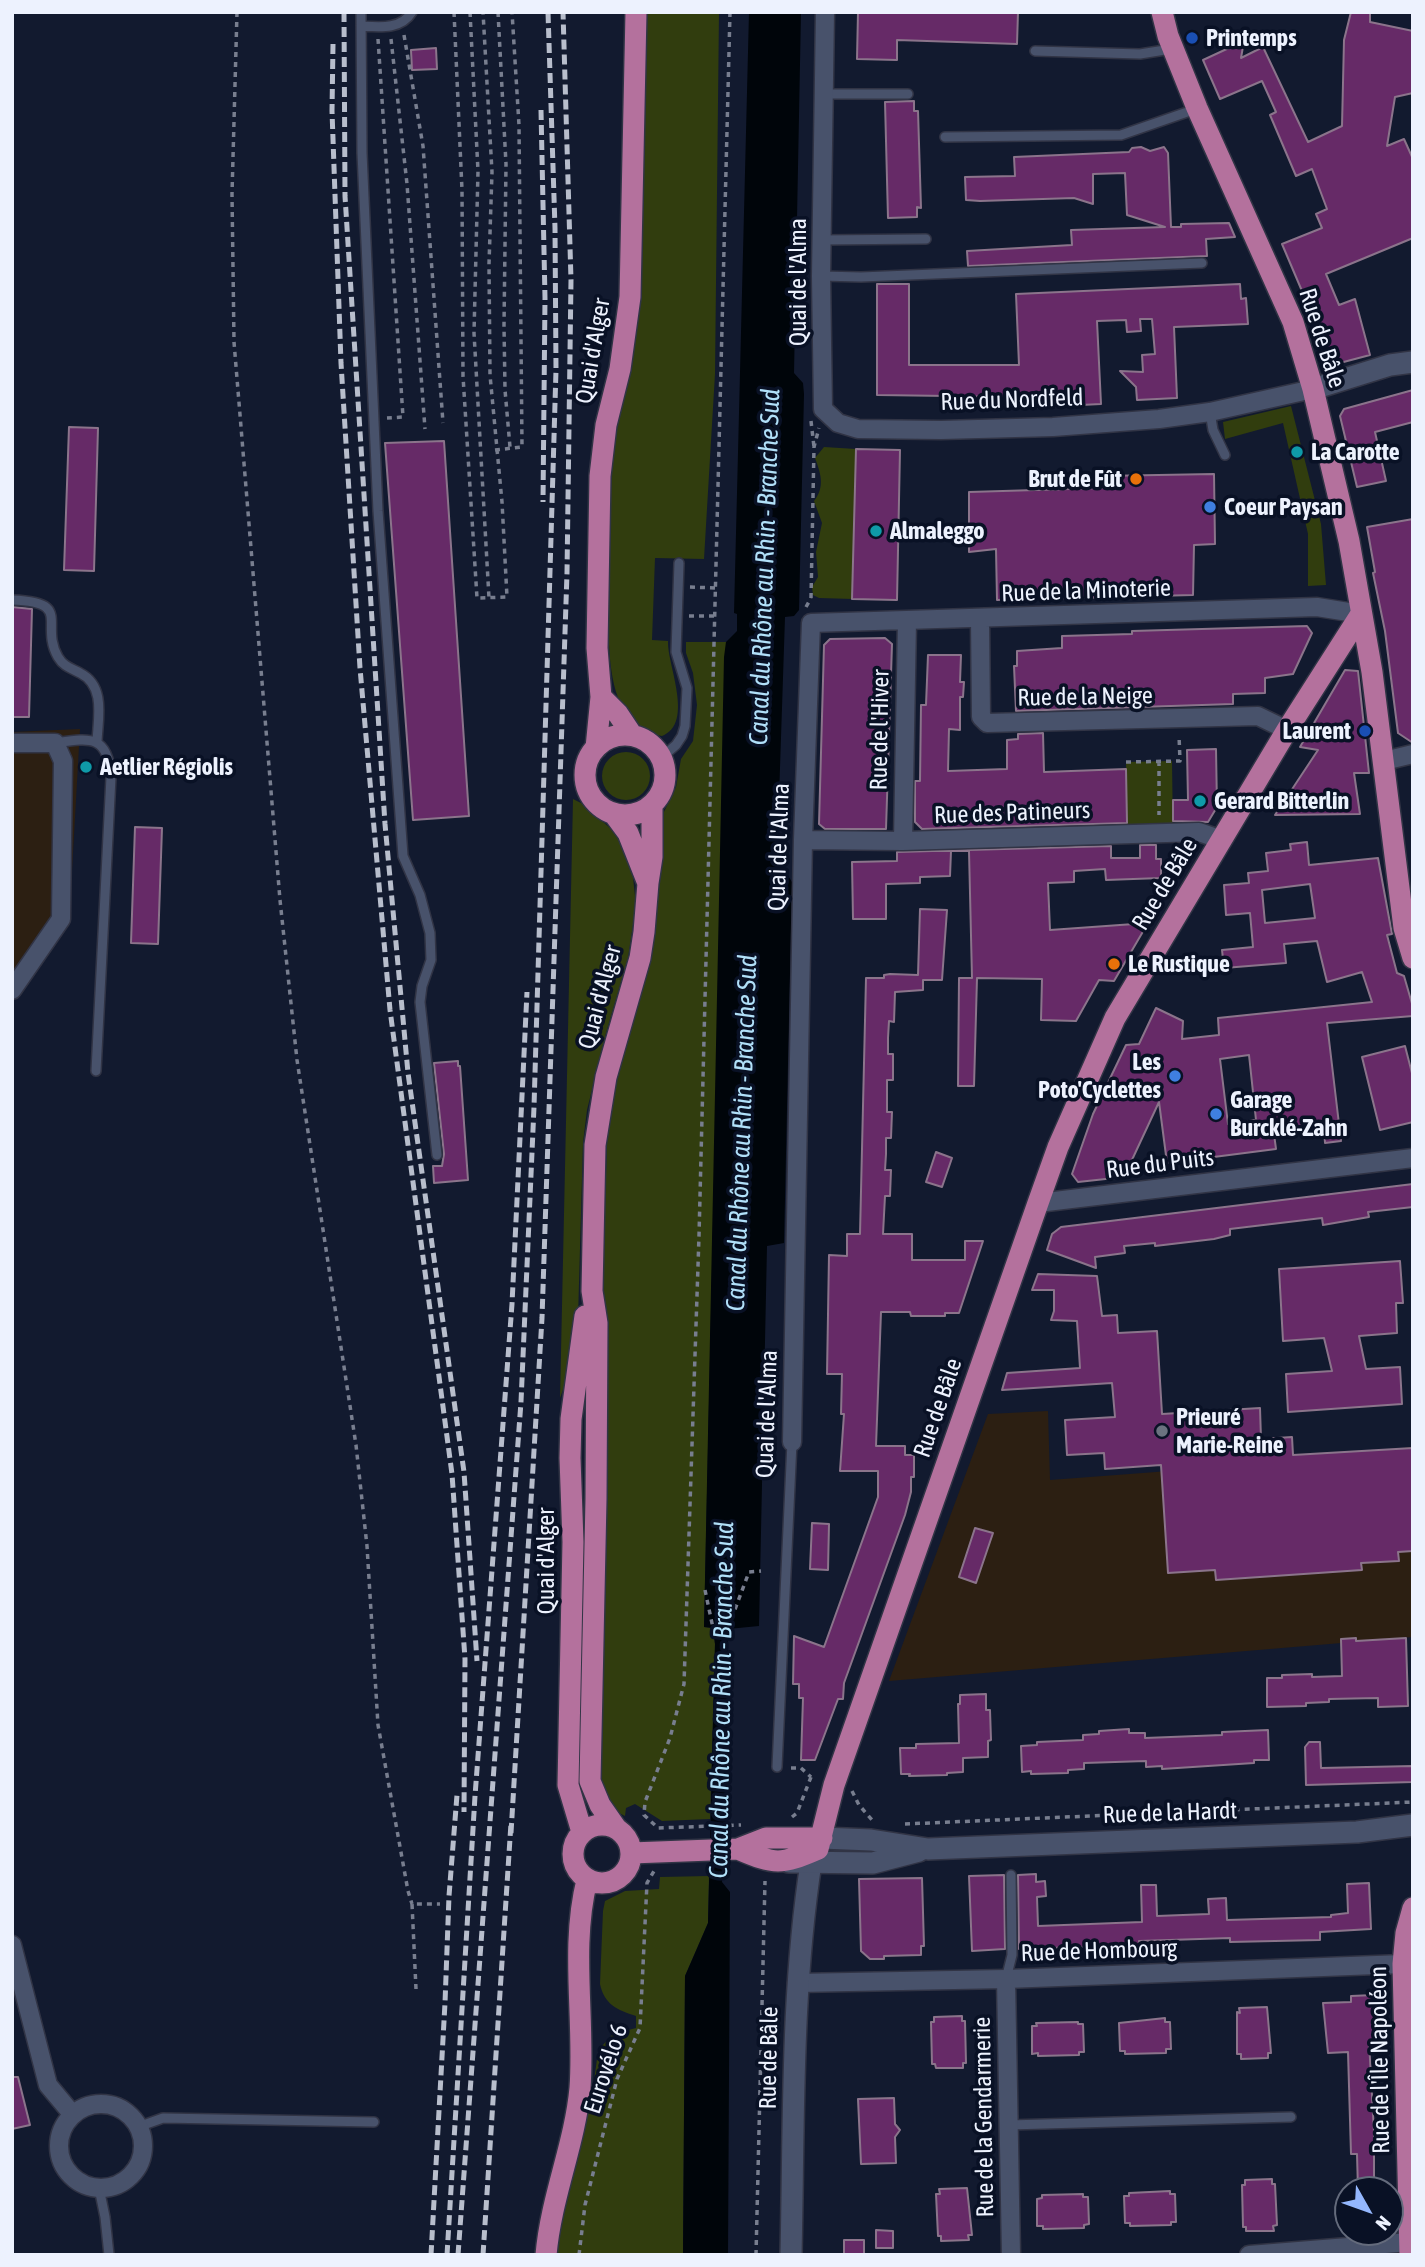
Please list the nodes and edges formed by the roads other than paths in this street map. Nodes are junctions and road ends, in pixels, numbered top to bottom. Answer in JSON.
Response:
{"nodes":[{"id":1,"x":361,"y":12,"type":"edge"},
{"id":2,"x":412,"y":12,"type":"edge"},
{"id":3,"x":636,"y":12,"type":"edge"},
{"id":4,"x":825,"y":12,"type":"edge"},
{"id":5,"x":1162,"y":12,"type":"edge"},
{"id":6,"x":361,"y":26,"type":"junction"},
{"id":7,"x":1173,"y":48,"type":"junction"},
{"id":8,"x":1035,"y":51,"type":"dead end"},
{"id":9,"x":825,"y":94,"type":"junction"},
{"id":10,"x":908,"y":94,"type":"dead end"},
{"id":11,"x":1198,"y":108,"type":"junction"},
{"id":12,"x":945,"y":137,"type":"dead end"},
{"id":13,"x":926,"y":239,"type":"dead end"},
{"id":14,"x":821,"y":240,"type":"junction"},
{"id":15,"x":1202,"y":263,"type":"dead end"},
{"id":16,"x":821,"y":276,"type":"junction"},
{"id":17,"x":1413,"y":362,"type":"edge"},
{"id":18,"x":1313,"y":389,"type":"junction"},
{"id":19,"x":823,"y":408,"type":"joint"},
{"id":20,"x":1210,"y":412,"type":"junction"},
{"id":21,"x":1225,"y":454,"type":"dead end"},
{"id":22,"x":679,"y":563,"type":"dead end"},
{"id":23,"x":12,"y":600,"type":"edge"},
{"id":24,"x":1361,"y":614,"type":"junction"},
{"id":25,"x":980,"y":619,"type":"junction"},
{"id":26,"x":907,"y":621,"type":"junction"},
{"id":27,"x":811,"y":623,"type":"joint"},
{"id":28,"x":601,"y":697,"type":"junction"},
{"id":29,"x":1287,"y":730,"type":"junction"},
{"id":30,"x":632,"y":735,"type":"junction"},
{"id":31,"x":97,"y":742,"type":"junction"},
{"id":32,"x":12,"y":743,"type":"edge"},
{"id":33,"x":55,"y":743,"type":"junction"},
{"id":34,"x":596,"y":748,"type":"junction"},
{"id":35,"x":1413,"y":754,"type":"edge"},
{"id":36,"x":662,"y":757,"type":"junction"},
{"id":37,"x":1384,"y":761,"type":"junction"},
{"id":38,"x":652,"y":806,"type":"junction"},
{"id":39,"x":614,"y":814,"type":"junction"},
{"id":40,"x":803,"y":840,"type":"junction"},
{"id":41,"x":1222,"y":840,"type":"junction"},
{"id":42,"x":903,"y":841,"type":"junction"},
{"id":43,"x":648,"y":884,"type":"junction"},
{"id":44,"x":1413,"y":958,"type":"edge"},
{"id":45,"x":12,"y":990,"type":"edge"},
{"id":46,"x":96,"y":1071,"type":"dead end"},
{"id":47,"x":437,"y":1155,"type":"dead end"},
{"id":48,"x":1413,"y":1158,"type":"edge"},
{"id":49,"x":1038,"y":1203,"type":"junction"},
{"id":50,"x":593,"y":1291,"type":"junction"},
{"id":51,"x":792,"y":1442,"type":"joint"},
{"id":52,"x":777,"y":1768,"type":"road end"},
{"id":53,"x":1413,"y":1825,"type":"edge"},
{"id":54,"x":616,"y":1828,"type":"junction"},
{"id":55,"x":582,"y":1832,"type":"junction"},
{"id":56,"x":822,"y":1838,"type":"junction"},
{"id":57,"x":738,"y":1849,"type":"junction"},
{"id":58,"x":928,"y":1849,"type":"junction"},
{"id":59,"x":631,"y":1853,"type":"junction"},
{"id":60,"x":789,"y":1862,"type":"junction"},
{"id":61,"x":811,"y":1863,"type":"junction"},
{"id":62,"x":1011,"y":1875,"type":"dead end"},
{"id":63,"x":587,"y":1880,"type":"junction"},
{"id":64,"x":1413,"y":1908,"type":"edge"},
{"id":65,"x":12,"y":1945,"type":"edge"},
{"id":66,"x":1403,"y":1964,"type":"junction"},
{"id":67,"x":1006,"y":1979,"type":"junction"},
{"id":68,"x":797,"y":1983,"type":"junction"},
{"id":69,"x":73,"y":2115,"type":"junction"},
{"id":70,"x":1291,"y":2117,"type":"dead end"},
{"id":71,"x":373,"y":2122,"type":"dead end"},
{"id":72,"x":1009,"y":2125,"type":"junction"},
{"id":73,"x":138,"y":2127,"type":"junction"},
{"id":74,"x":99,"y":2188,"type":"junction"},
{"id":75,"x":1410,"y":2248,"type":"edge"},
{"id":76,"x":108,"y":2255,"type":"edge"},
{"id":77,"x":546,"y":2255,"type":"edge"},
{"id":78,"x":791,"y":2255,"type":"edge"},
{"id":79,"x":1011,"y":2255,"type":"edge"},
{"id":80,"x":1249,"y":2255,"type":"edge"}],
"edges":[{"from":1,"to":6,"type":"lane"},
{"from":2,"to":6,"type":"lane"},
{"from":3,"to":28,"type":"main road","name":"Quai d'Alger"},
{"from":4,"to":9,"type":"street","name":"Quai de l'Alma"},
{"from":5,"to":7,"type":"main road","name":"Rue de Bâle"},
{"from":6,"to":47,"type":"lane"},
{"from":7,"to":8,"type":"lane"},
{"from":7,"to":11,"type":"main road","name":"Rue de Bâle"},
{"from":9,"to":10,"type":"lane"},
{"from":9,"to":14,"type":"street","name":"Quai de l'Alma"},
{"from":11,"to":12,"type":"lane"},
{"from":11,"to":18,"type":"main road","name":"Rue de Bâle"},
{"from":13,"to":14,"type":"lane"},
{"from":14,"to":16,"type":"street","name":"Quai de l'Alma"},
{"from":15,"to":16,"type":"lane"},
{"from":16,"to":19,"type":"street","name":"Quai de l'Alma"},
{"from":17,"to":18,"type":"main road"},
{"from":18,"to":20,"type":"street","name":"Rue du Nordfeld"},
{"from":18,"to":24,"type":"main road","name":"Rue de Bâle"},
{"from":19,"to":20,"type":"street","name":"Rue du Nordfeld"},
{"from":20,"to":21,"type":"lane"},
{"from":22,"to":36,"type":"lane"},
{"from":23,"to":31,"type":"lane"},
{"from":24,"to":25,"type":"street","name":"Rue de la Minoterie"},
{"from":24,"to":29,"type":"main road","name":"Rue de Bâle"},
{"from":24,"to":37,"type":"main road"},
{"from":25,"to":26,"type":"street","name":"Rue de la Minoterie"},
{"from":25,"to":29,"type":"street","name":"Rue de la Neige"},
{"from":26,"to":27,"type":"street","name":"Rue de la Minoterie"},
{"from":26,"to":42,"type":"street","name":"Rue de l'Hiver"},
{"from":27,"to":40,"type":"street","name":"Quai de l'Alma"},
{"from":28,"to":30,"type":"main road"},
{"from":28,"to":34,"type":"main road","name":"Quai d'Alger"},
{"from":29,"to":41,"type":"main road","name":"Rue de Bâle"},
{"from":30,"to":34,"type":"main road"},
{"from":30,"to":36,"type":"main road"},
{"from":31,"to":33,"type":"lane"},
{"from":31,"to":46,"type":"lane"},
{"from":32,"to":33,"type":"street"},
{"from":33,"to":45,"type":"street"},
{"from":34,"to":39,"type":"main road","name":"Quai d'Alger"},
{"from":35,"to":37,"type":"street"},
{"from":36,"to":38,"type":"main road","name":"Quai d'Alger"},
{"from":37,"to":44,"type":"main road"},
{"from":38,"to":39,"type":"main road"},
{"from":38,"to":43,"type":"main road","name":"Quai d'Alger"},
{"from":39,"to":43,"type":"main road","name":"Quai d'Alger"},
{"from":40,"to":42,"type":"street","name":"Rue des Patineurs"},
{"from":40,"to":51,"type":"street","name":"Quai de l'Alma"},
{"from":41,"to":42,"type":"street","name":"Rue des Patineurs"},
{"from":41,"to":49,"type":"main road","name":"Rue de Bâle"},
{"from":43,"to":50,"type":"main road","name":"Quai d'Alger"},
{"from":48,"to":49,"type":"street","name":"Rue du Puits"},
{"from":49,"to":56,"type":"main road","name":"Rue de Bâle"},
{"from":50,"to":54,"type":"main road","name":"Quai d'Alger"},
{"from":50,"to":55,"type":"main road","name":"Quai d'Alger"},
{"from":51,"to":52,"type":"lane","name":"Quai de l'Alma"},
{"from":53,"to":58,"type":"main road","name":"Rue de la Hardt"},
{"from":54,"to":55,"type":"main road"},
{"from":54,"to":59,"type":"main road"},
{"from":55,"to":63,"type":"main road"},
{"from":56,"to":57,"type":"main road","name":"Rue de la Hardt"},
{"from":56,"to":58,"type":"main road","name":"Rue de la Hardt"},
{"from":56,"to":60,"type":"main road"},
{"from":57,"to":59,"type":"main road"},
{"from":57,"to":60,"type":"main road","name":"Rue de la Hardt"},
{"from":58,"to":61,"type":"main road","name":"Rue de la Hardt"},
{"from":59,"to":63,"type":"main road"},
{"from":60,"to":61,"type":"main road","name":"Rue de la Hardt"},
{"from":61,"to":68,"type":"main road","name":"Rue de Bâle"},
{"from":62,"to":67,"type":"lane"},
{"from":63,"to":77,"type":"main road"},
{"from":64,"to":66,"type":"main road","name":"Rue de l'Île Napoléon"},
{"from":65,"to":69,"type":"street"},
{"from":66,"to":67,"type":"street","name":"Rue de Hombourg"},
{"from":66,"to":75,"type":"main road","name":"Rue de l'Île Napoléon"},
{"from":67,"to":68,"type":"street","name":"Rue de Hombourg"},
{"from":67,"to":72,"type":"street","name":"Rue de la Gendarmerie"},
{"from":68,"to":78,"type":"main road","name":"Rue de Bâle"},
{"from":69,"to":73,"type":"street"},
{"from":69,"to":74,"type":"street"},
{"from":70,"to":72,"type":"lane"},
{"from":71,"to":73,"type":"lane"},
{"from":72,"to":79,"type":"street","name":"Rue de la Gendarmerie"},
{"from":73,"to":74,"type":"street"},
{"from":74,"to":76,"type":"lane"},
{"from":75,"to":80,"type":"street"}]}
